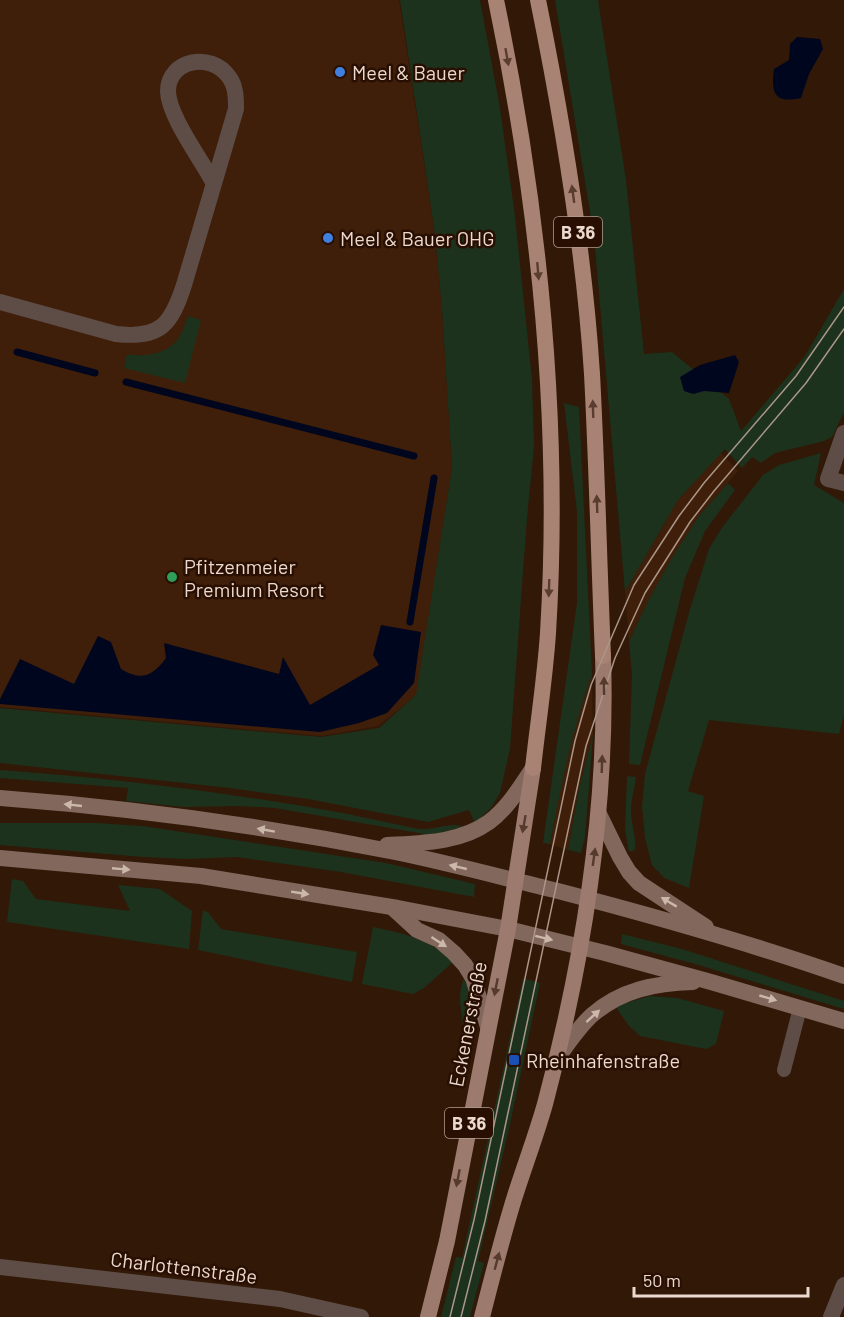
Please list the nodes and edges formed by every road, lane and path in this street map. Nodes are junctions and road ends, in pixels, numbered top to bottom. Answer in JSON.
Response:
{"nodes":[{"id":1,"x":496,"y":0,"type":"edge"},
{"id":2,"x":538,"y":0,"type":"edge"},
{"id":3,"x":213,"y":182,"type":"junction"},
{"id":4,"x":0,"y":302,"type":"edge"},
{"id":5,"x":844,"y":433,"type":"edge"},
{"id":6,"x":844,"y":483,"type":"edge"},
{"id":7,"x":603,"y":656,"type":"joint"},
{"id":8,"x":533,"y":768,"type":"junction"},
{"id":9,"x":0,"y":798,"type":"edge"},
{"id":10,"x":599,"y":814,"type":"junction"},
{"id":11,"x":365,"y":847,"type":"junction"},
{"id":12,"x":0,"y":858,"type":"edge"},
{"id":13,"x":515,"y":880,"type":"junction"},
{"id":14,"x":589,"y":899,"type":"junction"},
{"id":15,"x":393,"y":907,"type":"junction"},
{"id":16,"x":508,"y":929,"type":"junction"},
{"id":17,"x":717,"y":934,"type":"junction"},
{"id":18,"x":581,"y":947,"type":"junction"},
{"id":19,"x":844,"y":976,"type":"edge"},
{"id":20,"x":711,"y":982,"type":"junction"},
{"id":21,"x":800,"y":1008,"type":"junction"},
{"id":22,"x":844,"y":1022,"type":"edge"},
{"id":23,"x":488,"y":1027,"type":"junction"},
{"id":24,"x":555,"y":1060,"type":"junction"},
{"id":25,"x":784,"y":1070,"type":"dead end"},
{"id":26,"x":0,"y":1267,"type":"edge"},
{"id":27,"x":844,"y":1285,"type":"edge"},
{"id":28,"x":361,"y":1317,"type":"edge"},
{"id":29,"x":428,"y":1317,"type":"edge"},
{"id":30,"x":482,"y":1317,"type":"edge"},
{"id":31,"x":831,"y":1317,"type":"edge"}],
"edges":[{"from":1,"to":8,"type":"highway","number":"B 36","one_way":true},
{"from":7,"to":2,"type":"highway","number":"B 36","one_way":true},
{"from":3,"to":3,"type":"street"},
{"from":3,"to":4,"type":"street"},
{"from":5,"to":6,"type":"street"},
{"from":10,"to":7,"type":"main road","number":"B 36","one_way":true},
{"from":8,"to":11,"type":"main road"},
{"from":8,"to":13,"type":"main road","number":"B 36","one_way":true},
{"from":11,"to":9,"type":"main road","one_way":true},
{"from":14,"to":10,"type":"main road","number":"B 36","one_way":true},
{"from":17,"to":10,"type":"main road","one_way":true},
{"from":13,"to":11,"type":"main road","one_way":true},
{"from":12,"to":15,"type":"main road","one_way":true},
{"from":13,"to":14,"type":"main road"},
{"from":13,"to":16,"type":"main road","name":"Eckenerstraße","number":"B 36"},
{"from":14,"to":17,"type":"main road"},
{"from":14,"to":18,"type":"main road","number":"B 36"},
{"from":15,"to":16,"type":"main road"},
{"from":15,"to":23,"type":"main road","one_way":true},
{"from":16,"to":18,"type":"main road","one_way":true},
{"from":16,"to":23,"type":"main road","name":"Eckenerstraße","number":"B 36","one_way":true},
{"from":17,"to":19,"type":"main road"},
{"from":18,"to":20,"type":"main road"},
{"from":18,"to":24,"type":"main road","number":"B 36"},
{"from":20,"to":21,"type":"main road","one_way":true},
{"from":24,"to":20,"type":"main road","one_way":true},
{"from":21,"to":22,"type":"main road"},
{"from":21,"to":25,"type":"lane"},
{"from":23,"to":29,"type":"main road","name":"Eckenerstraße","number":"B 36","one_way":true},
{"from":30,"to":24,"type":"main road","number":"B 36","one_way":true},
{"from":26,"to":28,"type":"street","name":"Charlottenstraße"},
{"from":27,"to":31,"type":"street"}]}
